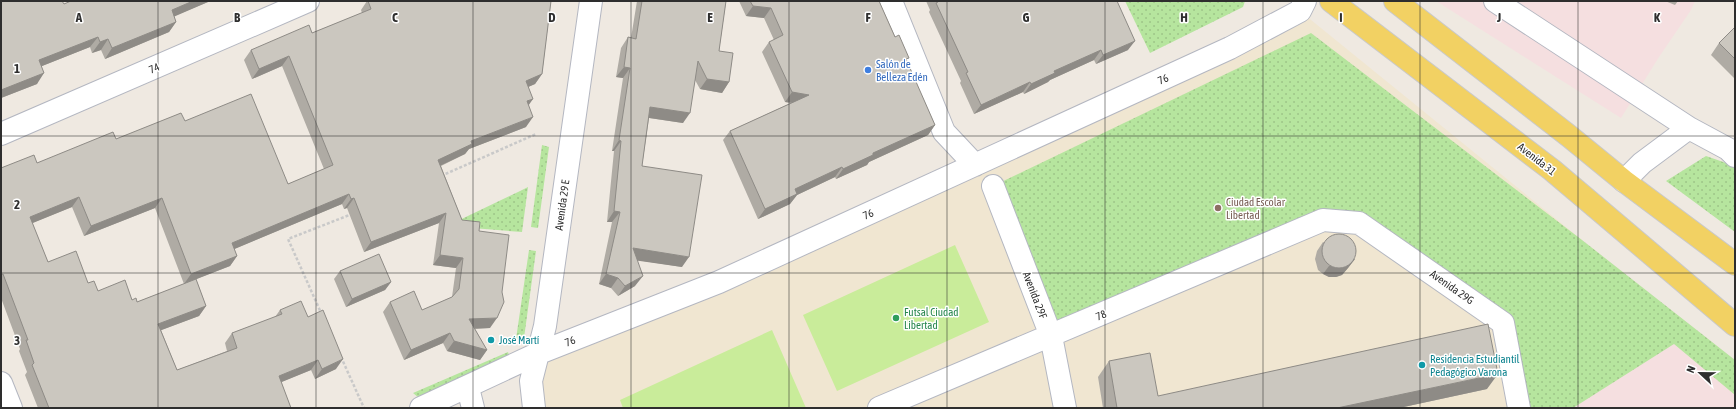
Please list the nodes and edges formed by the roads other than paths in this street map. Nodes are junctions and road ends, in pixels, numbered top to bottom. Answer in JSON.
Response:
{"nodes":[{"id":1,"x":308,"y":1,"type":"edge"},
{"id":2,"x":591,"y":1,"type":"edge"},
{"id":3,"x":891,"y":1,"type":"edge"},
{"id":4,"x":1305,"y":1,"type":"edge"},
{"id":5,"x":1331,"y":1,"type":"edge"},
{"id":6,"x":1395,"y":1,"type":"edge"},
{"id":7,"x":1494,"y":1,"type":"edge"},
{"id":8,"x":1690,"y":128,"type":"junction"},
{"id":9,"x":1,"y":134,"type":"edge"},
{"id":10,"x":1735,"y":156,"type":"edge"},
{"id":11,"x":975,"y":165,"type":"junction"},
{"id":12,"x":1624,"y":181,"type":"junction"},
{"id":13,"x":993,"y":186,"type":"dead end"},
{"id":14,"x":1323,"y":220,"type":"joint"},
{"id":15,"x":1735,"y":264,"type":"edge"},
{"id":16,"x":1735,"y":325,"type":"edge"},
{"id":17,"x":1051,"y":336,"type":"junction"},
{"id":18,"x":539,"y":353,"type":"junction"},
{"id":19,"x":1,"y":383,"type":"edge"},
{"id":20,"x":470,"y":398,"type":"edge"},
{"id":21,"x":12,"y":408,"type":"edge"},
{"id":22,"x":421,"y":408,"type":"edge"},
{"id":23,"x":534,"y":408,"type":"edge"},
{"id":24,"x":879,"y":408,"type":"edge"},
{"id":25,"x":1065,"y":408,"type":"edge"},
{"id":26,"x":1519,"y":408,"type":"edge"}],
"edges":[{"from":1,"to":9,"type":"street","name":"74"},
{"from":2,"to":18,"type":"street","name":"Avenida 29 E"},
{"from":3,"to":11,"type":"street"},
{"from":4,"to":11,"type":"street","name":"76"},
{"from":5,"to":16,"type":"main road","name":"Avenida 31"},
{"from":6,"to":12,"type":"main road"},
{"from":7,"to":8,"type":"street"},
{"from":8,"to":10,"type":"street"},
{"from":8,"to":12,"type":"street"},
{"from":11,"to":18,"type":"street","name":"76"},
{"from":12,"to":15,"type":"main road"},
{"from":13,"to":17,"type":"street","name":"Avenida 29F"},
{"from":14,"to":17,"type":"street","name":"78"},
{"from":14,"to":26,"type":"street","name":"Avenida 29G"},
{"from":17,"to":24,"type":"street","name":"78"},
{"from":17,"to":25,"type":"street","name":"Avenida 29F"},
{"from":18,"to":20,"type":"street","name":"76"},
{"from":18,"to":23,"type":"street","name":"Avenida 29 E"},
{"from":19,"to":21,"type":"street"},
{"from":20,"to":22,"type":"street","name":"76"}]}
